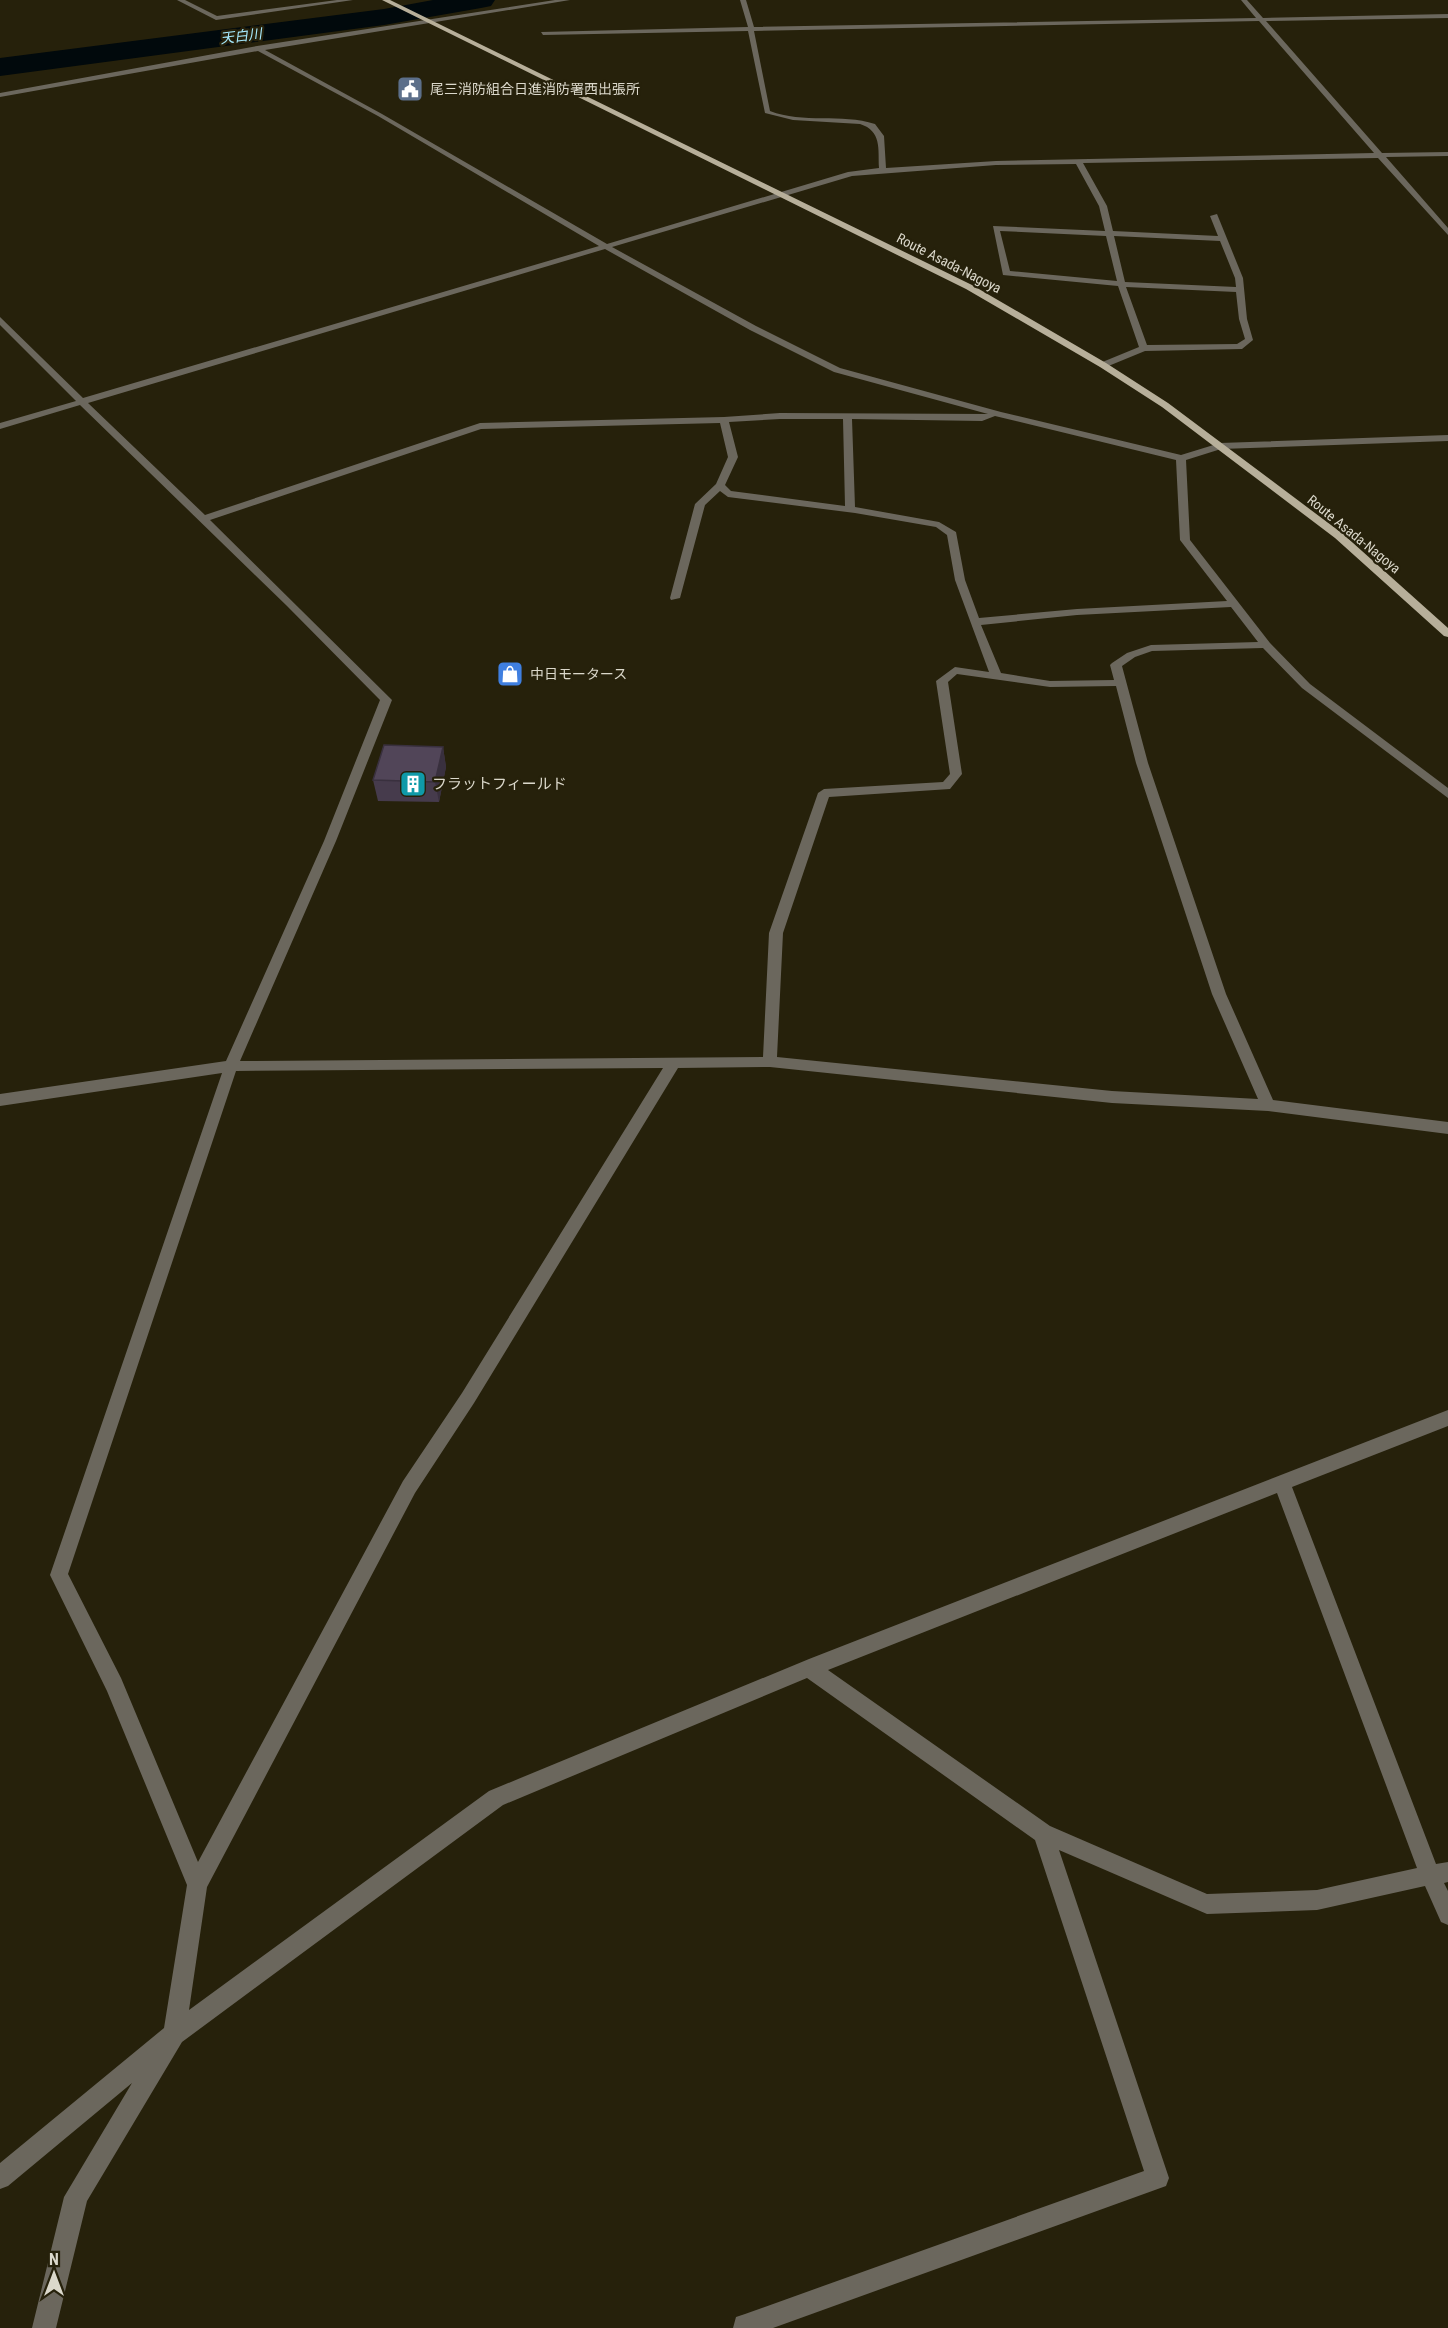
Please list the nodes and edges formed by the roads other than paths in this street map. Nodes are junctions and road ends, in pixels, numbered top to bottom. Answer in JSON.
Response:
{"nodes":[{"id":1,"x":180,"y":0,"type":"edge"},
{"id":2,"x":350,"y":0,"type":"edge"},
{"id":3,"x":385,"y":0,"type":"edge"},
{"id":4,"x":567,"y":0,"type":"edge"},
{"id":5,"x":743,"y":0,"type":"edge"},
{"id":6,"x":1244,"y":0,"type":"edge"},
{"id":7,"x":1448,"y":16,"type":"edge"},
{"id":8,"x":428,"y":21,"type":"junction"},
{"id":9,"x":1263,"y":21,"type":"junction"},
{"id":10,"x":751,"y":29,"type":"junction"},
{"id":11,"x":543,"y":33,"type":"dead end"},
{"id":12,"x":257,"y":48,"type":"junction"},
{"id":13,"x":0,"y":95,"type":"edge"},
{"id":14,"x":1448,"y":154,"type":"edge"},
{"id":15,"x":1379,"y":156,"type":"junction"},
{"id":16,"x":1079,"y":162,"type":"junction"},
{"id":17,"x":883,"y":170,"type":"junction"},
{"id":18,"x":780,"y":195,"type":"junction"},
{"id":19,"x":1214,"y":216,"type":"dead end"},
{"id":20,"x":1448,"y":233,"type":"edge"},
{"id":21,"x":1109,"y":234,"type":"junction"},
{"id":22,"x":1223,"y":239,"type":"junction"},
{"id":23,"x":608,"y":248,"type":"junction"},
{"id":24,"x":1122,"y":284,"type":"junction"},
{"id":25,"x":1241,"y":290,"type":"junction"},
{"id":26,"x":0,"y":320,"type":"edge"},
{"id":27,"x":1144,"y":348,"type":"junction"},
{"id":28,"x":1103,"y":365,"type":"junction"},
{"id":29,"x":79,"y":402,"type":"junction"},
{"id":30,"x":999,"y":414,"type":"junction"},
{"id":31,"x":847,"y":416,"type":"junction"},
{"id":32,"x":724,"y":420,"type":"junction"},
{"id":33,"x":0,"y":426,"type":"edge"},
{"id":34,"x":1448,"y":438,"type":"edge"},
{"id":35,"x":1220,"y":446,"type":"junction"},
{"id":36,"x":1181,"y":458,"type":"junction"},
{"id":37,"x":720,"y":485,"type":"junction"},
{"id":38,"x":850,"y":509,"type":"junction"},
{"id":39,"x":203,"y":519,"type":"junction"},
{"id":40,"x":675,"y":598,"type":"dead end"},
{"id":41,"x":1234,"y":604,"type":"junction"},
{"id":42,"x":975,"y":622,"type":"junction"},
{"id":43,"x":1448,"y":634,"type":"edge"},
{"id":44,"x":1266,"y":645,"type":"junction"},
{"id":45,"x":996,"y":675,"type":"junction"},
{"id":46,"x":1121,"y":683,"type":"junction"},
{"id":47,"x":1448,"y":794,"type":"edge"},
{"id":48,"x":770,"y":1062,"type":"junction"},
{"id":49,"x":674,"y":1063,"type":"junction"},
{"id":50,"x":231,"y":1066,"type":"junction"},
{"id":51,"x":0,"y":1100,"type":"edge"},
{"id":52,"x":1268,"y":1105,"type":"junction"},
{"id":53,"x":1448,"y":1128,"type":"edge"},
{"id":54,"x":1448,"y":1418,"type":"edge"},
{"id":55,"x":1281,"y":1484,"type":"junction"},
{"id":56,"x":809,"y":1668,"type":"junction"},
{"id":57,"x":1043,"y":1833,"type":"junction"},
{"id":58,"x":1439,"y":1874,"type":"edge"},
{"id":59,"x":197,"y":1885,"type":"junction"},
{"id":60,"x":1448,"y":1915,"type":"edge"},
{"id":61,"x":174,"y":2034,"type":"junction"},
{"id":62,"x":0,"y":2178,"type":"edge"},
{"id":63,"x":44,"y":2328,"type":"edge"},
{"id":64,"x":745,"y":2328,"type":"edge"}],
"edges":[{"from":1,"to":2,"type":"street"},
{"from":3,"to":8,"type":"main road","name":"Route Asada-Nagoya"},
{"from":4,"to":8,"type":"street"},
{"from":5,"to":10,"type":"street"},
{"from":6,"to":9,"type":"street"},
{"from":7,"to":9,"type":"street"},
{"from":8,"to":12,"type":"street"},
{"from":8,"to":18,"type":"main road","name":"Route Asada-Nagoya"},
{"from":9,"to":10,"type":"street"},
{"from":9,"to":15,"type":"street"},
{"from":10,"to":11,"type":"street"},
{"from":10,"to":17,"type":"street"},
{"from":12,"to":13,"type":"street"},
{"from":12,"to":23,"type":"street"},
{"from":14,"to":15,"type":"street"},
{"from":15,"to":16,"type":"street"},
{"from":15,"to":20,"type":"street"},
{"from":16,"to":17,"type":"street"},
{"from":16,"to":21,"type":"street"},
{"from":17,"to":18,"type":"street"},
{"from":18,"to":23,"type":"street"},
{"from":18,"to":28,"type":"main road","name":"Route Asada-Nagoya"},
{"from":19,"to":22,"type":"street"},
{"from":21,"to":22,"type":"street"},
{"from":21,"to":24,"type":"street"},
{"from":21,"to":24,"type":"street"},
{"from":22,"to":25,"type":"street"},
{"from":23,"to":29,"type":"street"},
{"from":23,"to":30,"type":"street"},
{"from":24,"to":25,"type":"street"},
{"from":24,"to":27,"type":"street"},
{"from":25,"to":27,"type":"street"},
{"from":26,"to":29,"type":"street"},
{"from":27,"to":28,"type":"street"},
{"from":28,"to":35,"type":"main road","name":"Route Asada-Nagoya"},
{"from":29,"to":33,"type":"street"},
{"from":29,"to":39,"type":"street"},
{"from":30,"to":31,"type":"street"},
{"from":30,"to":36,"type":"street"},
{"from":31,"to":32,"type":"street"},
{"from":31,"to":38,"type":"street"},
{"from":32,"to":37,"type":"street"},
{"from":32,"to":39,"type":"street"},
{"from":34,"to":35,"type":"street"},
{"from":35,"to":36,"type":"street"},
{"from":35,"to":43,"type":"main road","name":"Route Asada-Nagoya"},
{"from":36,"to":41,"type":"street"},
{"from":37,"to":38,"type":"street"},
{"from":37,"to":40,"type":"street"},
{"from":38,"to":42,"type":"street"},
{"from":39,"to":50,"type":"street"},
{"from":41,"to":42,"type":"street"},
{"from":41,"to":44,"type":"street"},
{"from":42,"to":45,"type":"street"},
{"from":44,"to":46,"type":"street"},
{"from":44,"to":47,"type":"street"},
{"from":45,"to":46,"type":"street"},
{"from":45,"to":48,"type":"street"},
{"from":46,"to":52,"type":"street"},
{"from":48,"to":49,"type":"street"},
{"from":48,"to":52,"type":"street"},
{"from":49,"to":50,"type":"street"},
{"from":49,"to":59,"type":"street"},
{"from":50,"to":51,"type":"street"},
{"from":50,"to":59,"type":"street"},
{"from":52,"to":53,"type":"street"},
{"from":54,"to":55,"type":"street"},
{"from":55,"to":56,"type":"street"},
{"from":55,"to":58,"type":"street"},
{"from":56,"to":57,"type":"street"},
{"from":56,"to":61,"type":"street"},
{"from":57,"to":58,"type":"street"},
{"from":57,"to":64,"type":"street"},
{"from":58,"to":60,"type":"street"},
{"from":59,"to":61,"type":"street"},
{"from":61,"to":62,"type":"street"},
{"from":61,"to":63,"type":"street"}]}
